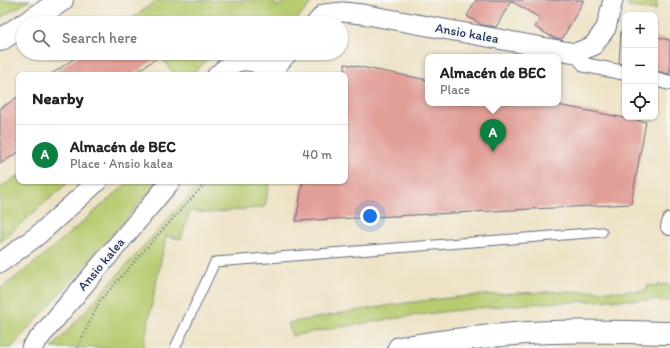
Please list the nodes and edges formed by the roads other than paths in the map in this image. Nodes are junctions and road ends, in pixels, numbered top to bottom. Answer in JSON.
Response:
{"nodes":[{"id":1,"x":62,"y":0,"type":"edge"},
{"id":2,"x":338,"y":0,"type":"edge"},
{"id":3,"x":368,"y":0,"type":"edge"},
{"id":4,"x":613,"y":0,"type":"edge"},
{"id":5,"x":37,"y":16,"type":"edge"},
{"id":6,"x":323,"y":16,"type":"edge"},
{"id":7,"x":330,"y":16,"type":"edge"},
{"id":8,"x":377,"y":17,"type":"junction"},
{"id":9,"x":16,"y":30,"type":"edge"},
{"id":10,"x":0,"y":40,"type":"edge"},
{"id":11,"x":575,"y":53,"type":"junction"},
{"id":12,"x":249,"y":60,"type":"edge"},
{"id":13,"x":249,"y":60,"type":"edge"},
{"id":14,"x":281,"y":60,"type":"edge"},
{"id":15,"x":220,"y":72,"type":"edge"},
{"id":16,"x":268,"y":72,"type":"edge"},
{"id":17,"x":270,"y":72,"type":"edge"},
{"id":18,"x":622,"y":72,"type":"edge"},
{"id":19,"x":658,"y":80,"type":"edge"},
{"id":20,"x":670,"y":82,"type":"edge"},
{"id":21,"x":95,"y":184,"type":"edge"},
{"id":22,"x":168,"y":184,"type":"edge"},
{"id":23,"x":670,"y":220,"type":"edge"},
{"id":24,"x":670,"y":228,"type":"edge"},
{"id":25,"x":602,"y":232,"type":"dead end"},
{"id":26,"x":0,"y":263,"type":"edge"},
{"id":27,"x":670,"y":333,"type":"edge"},
{"id":28,"x":31,"y":348,"type":"edge"},
{"id":29,"x":176,"y":348,"type":"edge"},
{"id":30,"x":399,"y":348,"type":"edge"}],
"edges":[{"from":1,"to":5,"type":"main road"},
{"from":2,"to":6,"type":"street"},
{"from":3,"to":8,"type":"street"},
{"from":4,"to":11,"type":"street"},
{"from":7,"to":8,"type":"street","name":"Ansio kalea"},
{"from":8,"to":11,"type":"street","name":"Ansio kalea"},
{"from":9,"to":10,"type":"main road"},
{"from":11,"to":18,"type":"street"},
{"from":12,"to":16,"type":"street"},
{"from":13,"to":15,"type":"street"},
{"from":14,"to":17,"type":"street"},
{"from":19,"to":20,"type":"street"},
{"from":21,"to":26,"type":"street"},
{"from":22,"to":28,"type":"street","name":"Ansio kalea"},
{"from":23,"to":24,"type":"street"},
{"from":25,"to":29,"type":"lane"},
{"from":27,"to":30,"type":"main road"}]}
